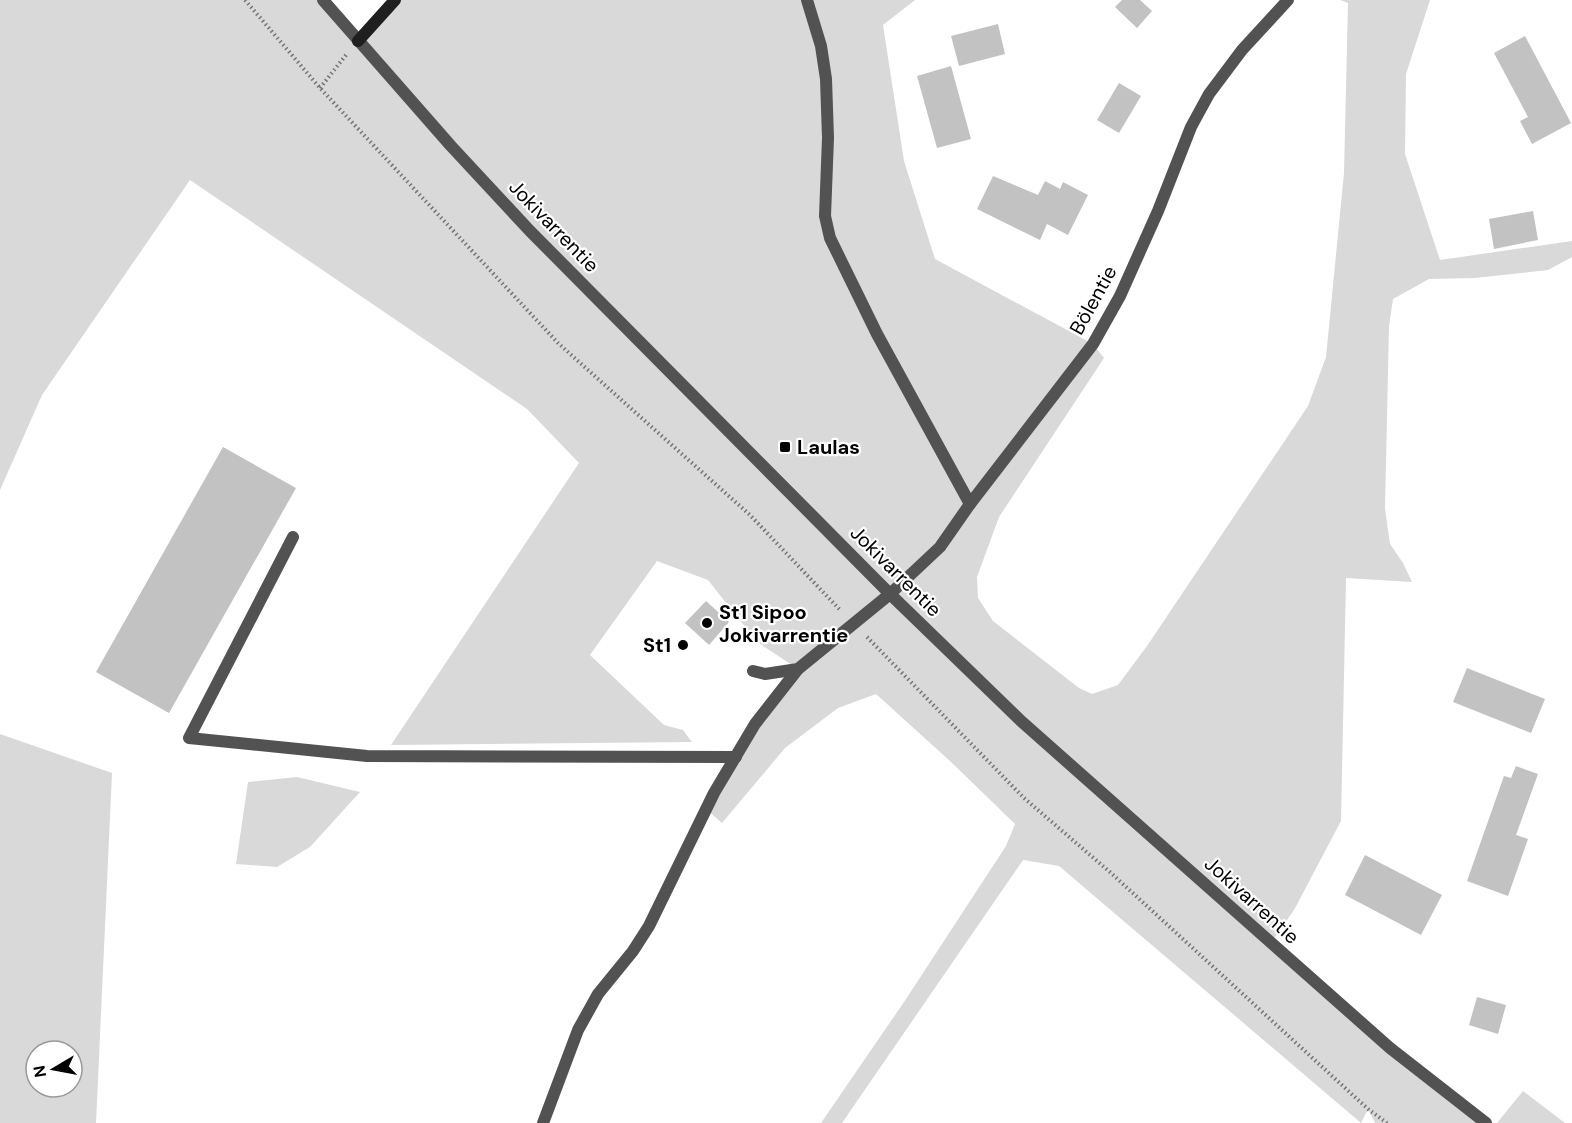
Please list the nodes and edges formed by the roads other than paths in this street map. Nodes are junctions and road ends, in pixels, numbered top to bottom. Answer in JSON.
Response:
{"nodes":[{"id":1,"x":323,"y":0,"type":"edge"},
{"id":2,"x":395,"y":0,"type":"edge"},
{"id":3,"x":807,"y":0,"type":"edge"},
{"id":4,"x":1288,"y":0,"type":"edge"},
{"id":5,"x":358,"y":41,"type":"junction"},
{"id":6,"x":970,"y":504,"type":"junction"},
{"id":7,"x":293,"y":537,"type":"dead end"},
{"id":8,"x":891,"y":594,"type":"junction"},
{"id":9,"x":798,"y":669,"type":"junction"},
{"id":10,"x":753,"y":671,"type":"dead end"},
{"id":11,"x":736,"y":757,"type":"junction"},
{"id":12,"x":543,"y":1123,"type":"edge"},
{"id":13,"x":1486,"y":1123,"type":"edge"}],
"edges":[{"from":1,"to":5,"type":"street","name":"Jokivarrentie"},
{"from":2,"to":5,"type":"main road"},
{"from":3,"to":6,"type":"street"},
{"from":4,"to":6,"type":"street","name":"Bölentie"},
{"from":5,"to":8,"type":"street","name":"Jokivarrentie"},
{"from":6,"to":8,"type":"street","name":"Bölentie"},
{"from":7,"to":11,"type":"street"},
{"from":8,"to":9,"type":"street","name":"Bölentie"},
{"from":8,"to":13,"type":"street","name":"Jokivarrentie"},
{"from":9,"to":10,"type":"street"},
{"from":9,"to":11,"type":"street","name":"Bölentie"},
{"from":11,"to":12,"type":"street","name":"Bölentie"}]}
